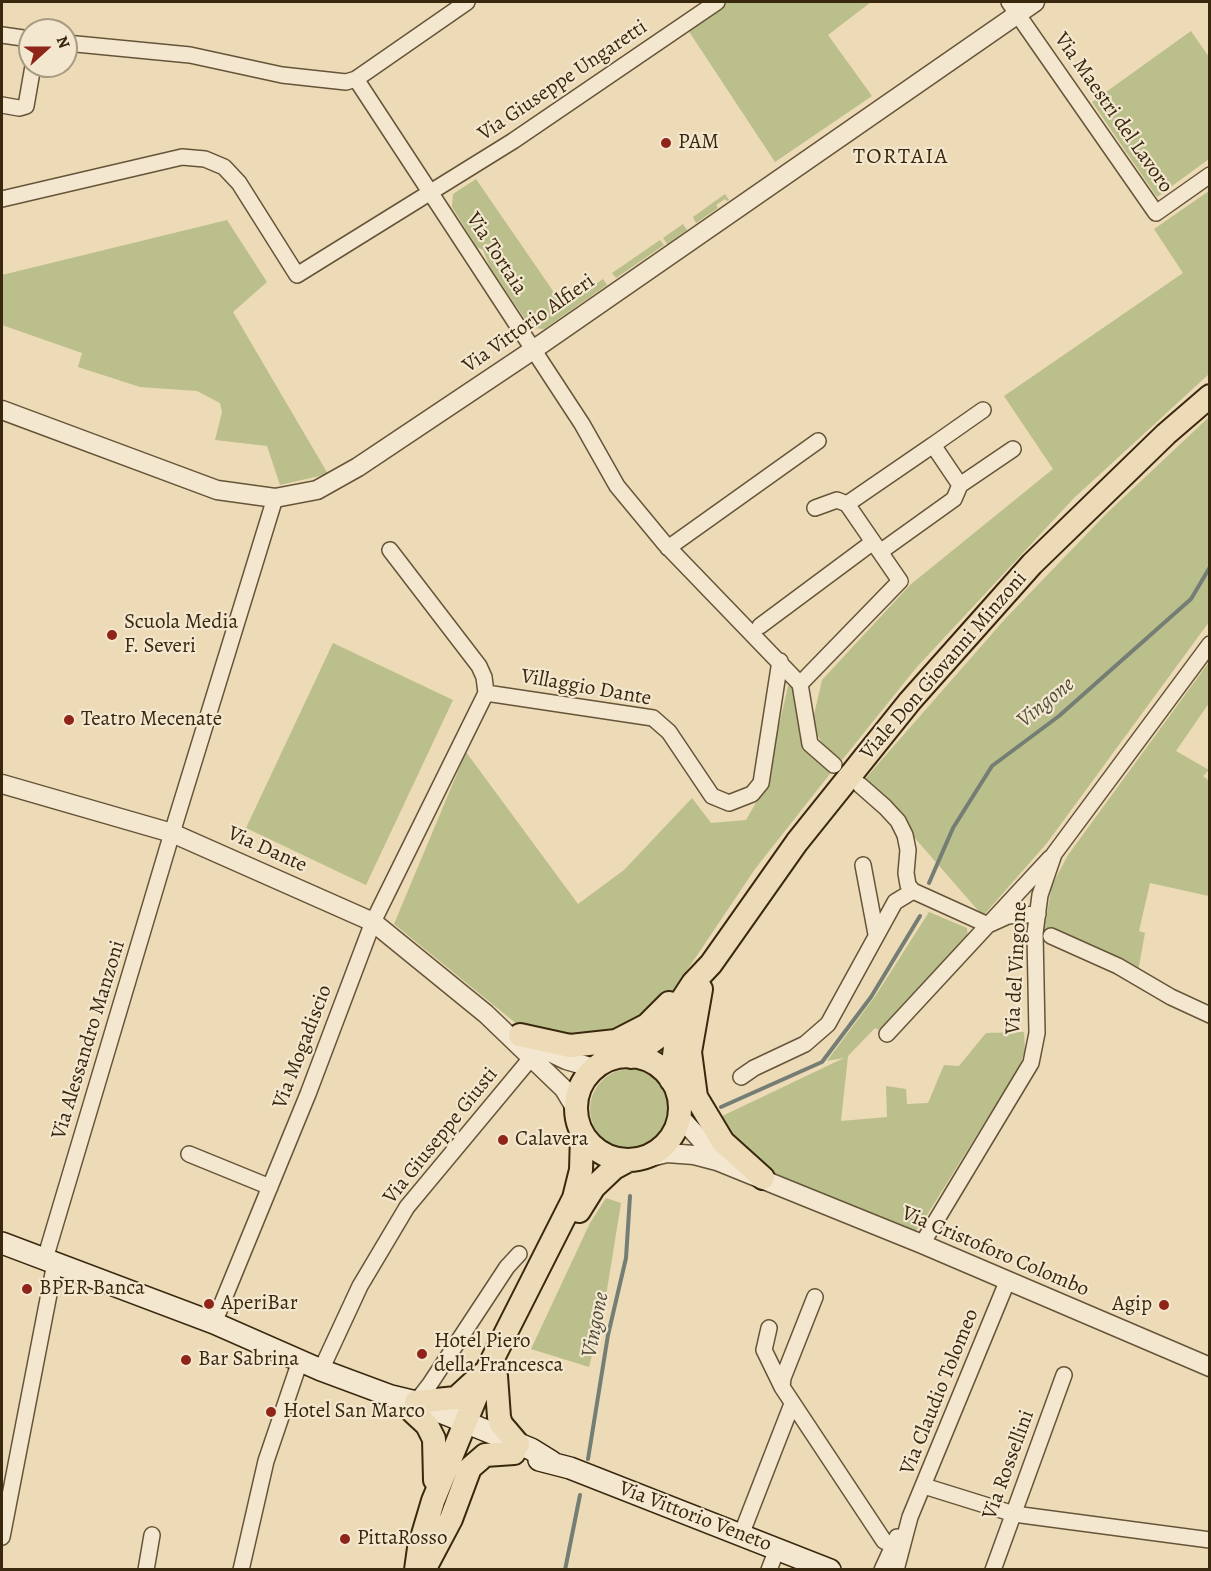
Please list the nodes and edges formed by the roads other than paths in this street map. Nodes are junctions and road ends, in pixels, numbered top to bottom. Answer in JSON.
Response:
{"nodes":[{"id":1,"x":467,"y":2,"type":"edge"},
{"id":2,"x":717,"y":2,"type":"edge"},
{"id":3,"x":1035,"y":2,"type":"edge"},
{"id":4,"x":1014,"y":8,"type":"edge"},
{"id":5,"x":2,"y":35,"type":"edge"},
{"id":6,"x":18,"y":37,"type":"edge"},
{"id":7,"x":78,"y":45,"type":"edge"},
{"id":8,"x":31,"y":78,"type":"edge"},
{"id":9,"x":356,"y":79,"type":"junction"},
{"id":10,"x":2,"y":105,"type":"edge"},
{"id":11,"x":1209,"y":175,"type":"edge"},
{"id":12,"x":431,"y":193,"type":"junction"},
{"id":13,"x":2,"y":199,"type":"edge"},
{"id":14,"x":533,"y":350,"type":"junction"},
{"id":15,"x":1209,"y":396,"type":"edge"},
{"id":16,"x":2,"y":410,"type":"edge"},
{"id":17,"x":983,"y":410,"type":"dead end"},
{"id":18,"x":818,"y":441,"type":"dead end"},
{"id":19,"x":933,"y":445,"type":"junction"},
{"id":20,"x":1013,"y":449,"type":"dead end"},
{"id":21,"x":960,"y":485,"type":"junction"},
{"id":22,"x":275,"y":498,"type":"junction"},
{"id":23,"x":846,"y":504,"type":"junction"},
{"id":24,"x":815,"y":508,"type":"dead end"},
{"id":25,"x":877,"y":547,"type":"junction"},
{"id":26,"x":668,"y":548,"type":"junction"},
{"id":27,"x":390,"y":550,"type":"dead end"},
{"id":28,"x":760,"y":626,"type":"dead end"},
{"id":29,"x":1209,"y":644,"type":"edge"},
{"id":30,"x":780,"y":662,"type":"junction"},
{"id":31,"x":800,"y":684,"type":"junction"},
{"id":32,"x":486,"y":693,"type":"junction"},
{"id":33,"x":834,"y":765,"type":"dead end"},
{"id":34,"x":2,"y":784,"type":"edge"},
{"id":35,"x":860,"y":785,"type":"dead end"},
{"id":36,"x":172,"y":833,"type":"junction"},
{"id":37,"x":1054,"y":854,"type":"junction"},
{"id":38,"x":863,"y":865,"type":"dead end"},
{"id":39,"x":913,"y":891,"type":"junction"},
{"id":40,"x":1038,"y":914,"type":"junction"},
{"id":41,"x":373,"y":922,"type":"junction"},
{"id":42,"x":988,"y":925,"type":"junction"},
{"id":43,"x":876,"y":934,"type":"junction"},
{"id":44,"x":1051,"y":936,"type":"dead end"},
{"id":45,"x":697,"y":986,"type":"junction"},
{"id":46,"x":486,"y":1014,"type":"junction"},
{"id":47,"x":1209,"y":1015,"type":"edge"},
{"id":48,"x":887,"y":1034,"type":"dead end"},
{"id":49,"x":520,"y":1035,"type":"junction"},
{"id":50,"x":632,"y":1056,"type":"junction"},
{"id":51,"x":531,"y":1058,"type":"junction"},
{"id":52,"x":594,"y":1068,"type":"junction"},
{"id":53,"x":741,"y":1077,"type":"dead end"},
{"id":54,"x":671,"y":1080,"type":"junction"},
{"id":55,"x":576,"y":1109,"type":"junction"},
{"id":56,"x":679,"y":1116,"type":"junction"},
{"id":57,"x":582,"y":1134,"type":"junction"},
{"id":58,"x":189,"y":1154,"type":"dead end"},
{"id":59,"x":635,"y":1160,"type":"junction"},
{"id":60,"x":763,"y":1178,"type":"junction"},
{"id":61,"x":270,"y":1187,"type":"junction"},
{"id":62,"x":2,"y":1243,"type":"edge"},
{"id":63,"x":922,"y":1244,"type":"junction"},
{"id":64,"x":519,"y":1254,"type":"dead end"},
{"id":65,"x":50,"y":1261,"type":"junction"},
{"id":66,"x":1007,"y":1282,"type":"junction"},
{"id":67,"x":815,"y":1297,"type":"dead end"},
{"id":68,"x":214,"y":1323,"type":"junction"},
{"id":69,"x":769,"y":1328,"type":"dead end"},
{"id":70,"x":300,"y":1361,"type":"junction"},
{"id":71,"x":1209,"y":1367,"type":"edge"},
{"id":72,"x":321,"y":1370,"type":"junction"},
{"id":73,"x":492,"y":1373,"type":"junction"},
{"id":74,"x":1064,"y":1376,"type":"dead end"},
{"id":75,"x":782,"y":1387,"type":"junction"},
{"id":76,"x":792,"y":1404,"type":"junction"},
{"id":77,"x":414,"y":1407,"type":"junction"},
{"id":78,"x":468,"y":1429,"type":"junction"},
{"id":79,"x":516,"y":1448,"type":"junction"},
{"id":80,"x":924,"y":1486,"type":"junction"},
{"id":81,"x":433,"y":1501,"type":"junction"},
{"id":82,"x":1014,"y":1514,"type":"junction"},
{"id":83,"x":910,"y":1517,"type":"junction"},
{"id":84,"x":152,"y":1534,"type":"dead end"},
{"id":85,"x":2,"y":1535,"type":"edge"},
{"id":86,"x":741,"y":1535,"type":"junction"},
{"id":87,"x":1209,"y":1540,"type":"edge"},
{"id":88,"x":892,"y":1545,"type":"junction"},
{"id":89,"x":777,"y":1549,"type":"junction"},
{"id":90,"x":146,"y":1569,"type":"edge"},
{"id":91,"x":241,"y":1569,"type":"edge"},
{"id":92,"x":416,"y":1569,"type":"edge"},
{"id":93,"x":424,"y":1569,"type":"edge"},
{"id":94,"x":770,"y":1569,"type":"edge"},
{"id":95,"x":830,"y":1569,"type":"edge"},
{"id":96,"x":882,"y":1569,"type":"edge"},
{"id":97,"x":896,"y":1569,"type":"edge"},
{"id":98,"x":993,"y":1569,"type":"edge"}],
"edges":[{"from":1,"to":9,"type":"street"},
{"from":2,"to":12,"type":"street","name":"Via Giuseppe Ungaretti"},
{"from":3,"to":4,"type":"street","name":"Via Vittorio Alfieri"},
{"from":4,"to":11,"type":"street","name":"Via Maestri del Lavoro"},
{"from":4,"to":14,"type":"street","name":"Via Vittorio Alfieri"},
{"from":5,"to":6,"type":"street"},
{"from":7,"to":9,"type":"street"},
{"from":8,"to":10,"type":"street"},
{"from":9,"to":12,"type":"street","name":"Via Tortaia"},
{"from":12,"to":13,"type":"street","name":"Via Giuseppe Ungaretti"},
{"from":12,"to":14,"type":"street","name":"Via Tortaia"},
{"from":14,"to":22,"type":"street","name":"Via Vittorio Alfieri"},
{"from":14,"to":26,"type":"street","name":"Via Tortaia"},
{"from":15,"to":45,"type":"main road","name":"Viale Don Giovanni Minzoni"},
{"from":16,"to":22,"type":"street","name":"Via Vittorio Alfieri"},
{"from":17,"to":19,"type":"street"},
{"from":18,"to":26,"type":"street"},
{"from":19,"to":21,"type":"street"},
{"from":19,"to":23,"type":"street"},
{"from":20,"to":21,"type":"street"},
{"from":21,"to":25,"type":"street"},
{"from":22,"to":36,"type":"street","name":"Via Alessandro Manzoni"},
{"from":23,"to":24,"type":"street"},
{"from":23,"to":25,"type":"street"},
{"from":25,"to":28,"type":"street"},
{"from":25,"to":31,"type":"street"},
{"from":26,"to":30,"type":"street","name":"Via Tortaia"},
{"from":27,"to":32,"type":"street"},
{"from":29,"to":37,"type":"street","name":"Via del Vingone"},
{"from":30,"to":31,"type":"street","name":"Via Tortaia"},
{"from":30,"to":32,"type":"street","name":"Villaggio Dante"},
{"from":31,"to":33,"type":"street"},
{"from":32,"to":41,"type":"street"},
{"from":34,"to":36,"type":"street","name":"Via Dante"},
{"from":35,"to":39,"type":"street"},
{"from":36,"to":41,"type":"street","name":"Via Dante"},
{"from":36,"to":65,"type":"street","name":"Via Alessandro Manzoni"},
{"from":37,"to":40,"type":"street","name":"Via del Vingone"},
{"from":37,"to":42,"type":"street"},
{"from":38,"to":43,"type":"street"},
{"from":39,"to":42,"type":"street"},
{"from":39,"to":43,"type":"street"},
{"from":40,"to":42,"type":"street"},
{"from":40,"to":63,"type":"street","name":"Via del Vingone"},
{"from":41,"to":46,"type":"street","name":"Via Dante"},
{"from":41,"to":61,"type":"street","name":"Via Mogadiscio"},
{"from":42,"to":48,"type":"street"},
{"from":43,"to":53,"type":"street"},
{"from":44,"to":47,"type":"street"},
{"from":45,"to":49,"type":"main road"},
{"from":45,"to":50,"type":"main road","name":"Viale Don Giovanni Minzoni"},
{"from":45,"to":54,"type":"main road","name":"Viale Don Giovanni Minzoni"},
{"from":45,"to":60,"type":"main road"},
{"from":46,"to":49,"type":"street","name":"Via Dante"},
{"from":46,"to":51,"type":"street","name":"Via Dante"},
{"from":49,"to":52,"type":"street","name":"Via Dante"},
{"from":50,"to":52,"type":"main road"},
{"from":50,"to":54,"type":"main road"},
{"from":51,"to":55,"type":"street","name":"Via Dante"},
{"from":51,"to":72,"type":"street","name":"Via Giuseppe Giusti"},
{"from":52,"to":55,"type":"main road"},
{"from":54,"to":56,"type":"main road"},
{"from":55,"to":57,"type":"main road"},
{"from":56,"to":59,"type":"main road"},
{"from":56,"to":60,"type":"street","name":"Via Cristoforo Colombo"},
{"from":57,"to":59,"type":"main road"},
{"from":57,"to":73,"type":"main road"},
{"from":58,"to":61,"type":"street"},
{"from":59,"to":60,"type":"street","name":"Via Cristoforo Colombo"},
{"from":59,"to":73,"type":"main road"},
{"from":60,"to":63,"type":"street","name":"Via Cristoforo Colombo"},
{"from":61,"to":68,"type":"street","name":"Via Mogadiscio"},
{"from":62,"to":65,"type":"main road","name":"Via Vittorio Veneto"},
{"from":63,"to":66,"type":"street","name":"Via Cristoforo Colombo"},
{"from":64,"to":77,"type":"street"},
{"from":65,"to":68,"type":"main road","name":"Via Vittorio Veneto"},
{"from":65,"to":85,"type":"street","name":"Via Alessandro Manzoni"},
{"from":66,"to":71,"type":"street","name":"Via Cristoforo Colombo"},
{"from":66,"to":80,"type":"street","name":"Via Claudio Tolomeo"},
{"from":67,"to":75,"type":"street"},
{"from":68,"to":70,"type":"main road","name":"Via Vittorio Veneto"},
{"from":69,"to":75,"type":"street"},
{"from":70,"to":72,"type":"main road","name":"Via Vittorio Veneto"},
{"from":70,"to":91,"type":"street"},
{"from":72,"to":77,"type":"main road","name":"Via Vittorio Veneto"},
{"from":73,"to":77,"type":"main road"},
{"from":73,"to":78,"type":"main road"},
{"from":73,"to":79,"type":"main road"},
{"from":74,"to":82,"type":"street","name":"Via Rossellini"},
{"from":75,"to":76,"type":"street"},
{"from":76,"to":86,"type":"street"},
{"from":76,"to":88,"type":"street"},
{"from":77,"to":78,"type":"main road","name":"Via Vittorio Veneto"},
{"from":77,"to":81,"type":"main road"},
{"from":78,"to":79,"type":"main road","name":"Via Vittorio Veneto"},
{"from":78,"to":81,"type":"main road"},
{"from":78,"to":93,"type":"main road"},
{"from":79,"to":86,"type":"main road","name":"Via Vittorio Veneto"},
{"from":79,"to":93,"type":"main road"},
{"from":80,"to":82,"type":"street"},
{"from":80,"to":83,"type":"street","name":"Via Claudio Tolomeo"},
{"from":81,"to":92,"type":"main road"},
{"from":82,"to":87,"type":"street"},
{"from":82,"to":98,"type":"street","name":"Via Rossellini"},
{"from":83,"to":88,"type":"street","name":"Via Claudio Tolomeo"},
{"from":83,"to":97,"type":"street","name":"Via Claudio Tolomeo"},
{"from":84,"to":90,"type":"street"},
{"from":86,"to":89,"type":"main road","name":"Via Vittorio Veneto"},
{"from":88,"to":96,"type":"street","name":"Via Claudio Tolomeo"},
{"from":89,"to":94,"type":"street"},
{"from":89,"to":95,"type":"main road","name":"Via Vittorio Veneto"}]}
